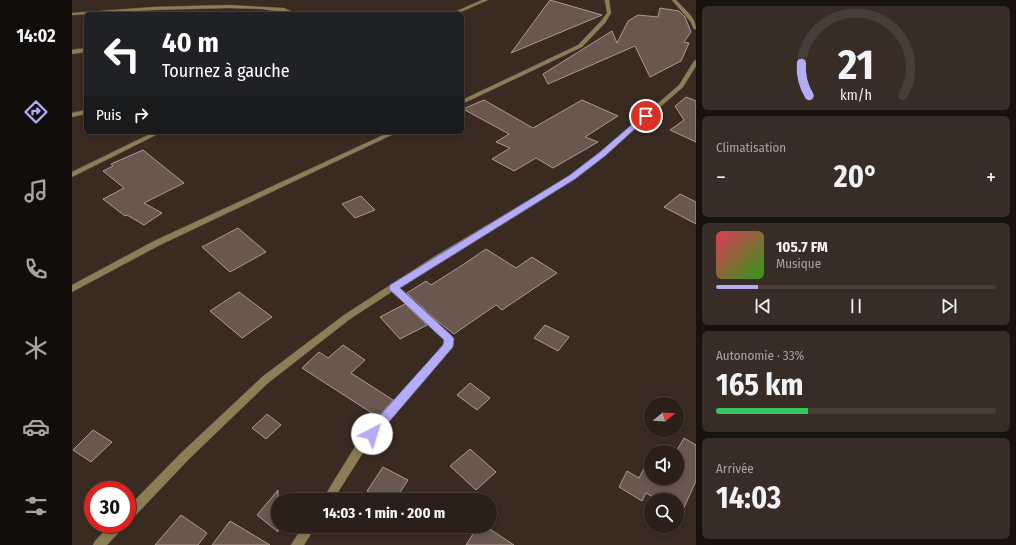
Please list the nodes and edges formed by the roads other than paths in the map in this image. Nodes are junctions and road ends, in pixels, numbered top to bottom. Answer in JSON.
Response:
{"nodes":[{"id":1,"x":486,"y":0,"type":"edge"},
{"id":2,"x":607,"y":0,"type":"edge"},
{"id":3,"x":674,"y":0,"type":"edge"},
{"id":4,"x":205,"y":1,"type":"dead end"},
{"id":5,"x":260,"y":2,"type":"dead end"},
{"id":6,"x":92,"y":12,"type":"edge"},
{"id":7,"x":295,"y":12,"type":"edge"},
{"id":8,"x":457,"y":12,"type":"edge"},
{"id":9,"x":84,"y":13,"type":"edge"},
{"id":10,"x":72,"y":14,"type":"edge"},
{"id":11,"x":696,"y":28,"type":"edge"},
{"id":12,"x":84,"y":50,"type":"edge"},
{"id":13,"x":72,"y":52,"type":"edge"},
{"id":14,"x":696,"y":62,"type":"edge"},
{"id":15,"x":464,"y":101,"type":"edge"},
{"id":16,"x":84,"y":112,"type":"edge"},
{"id":17,"x":72,"y":115,"type":"edge"},
{"id":18,"x":155,"y":134,"type":"edge"},
{"id":19,"x":391,"y":134,"type":"edge"},
{"id":20,"x":72,"y":175,"type":"edge"},
{"id":21,"x":393,"y":288,"type":"junction"},
{"id":22,"x":72,"y":289,"type":"edge"},
{"id":23,"x":331,"y":493,"type":"edge"},
{"id":24,"x":136,"y":507,"type":"edge"},
{"id":25,"x":110,"y":533,"type":"edge"},
{"id":26,"x":305,"y":533,"type":"edge"},
{"id":27,"x":99,"y":545,"type":"edge"},
{"id":28,"x":297,"y":545,"type":"edge"}],
"edges":[{"from":1,"to":8,"type":"street"},
{"from":2,"to":15,"type":"street"},
{"from":3,"to":11,"type":"street"},
{"from":4,"to":6,"type":"street"},
{"from":5,"to":7,"type":"street"},
{"from":9,"to":10,"type":"street"},
{"from":12,"to":13,"type":"street"},
{"from":14,"to":21,"type":"street"},
{"from":16,"to":17,"type":"street"},
{"from":18,"to":20,"type":"street"},
{"from":19,"to":22,"type":"street"},
{"from":21,"to":23,"type":"street"},
{"from":21,"to":24,"type":"street"},
{"from":25,"to":27,"type":"street"},
{"from":26,"to":28,"type":"street"}]}
